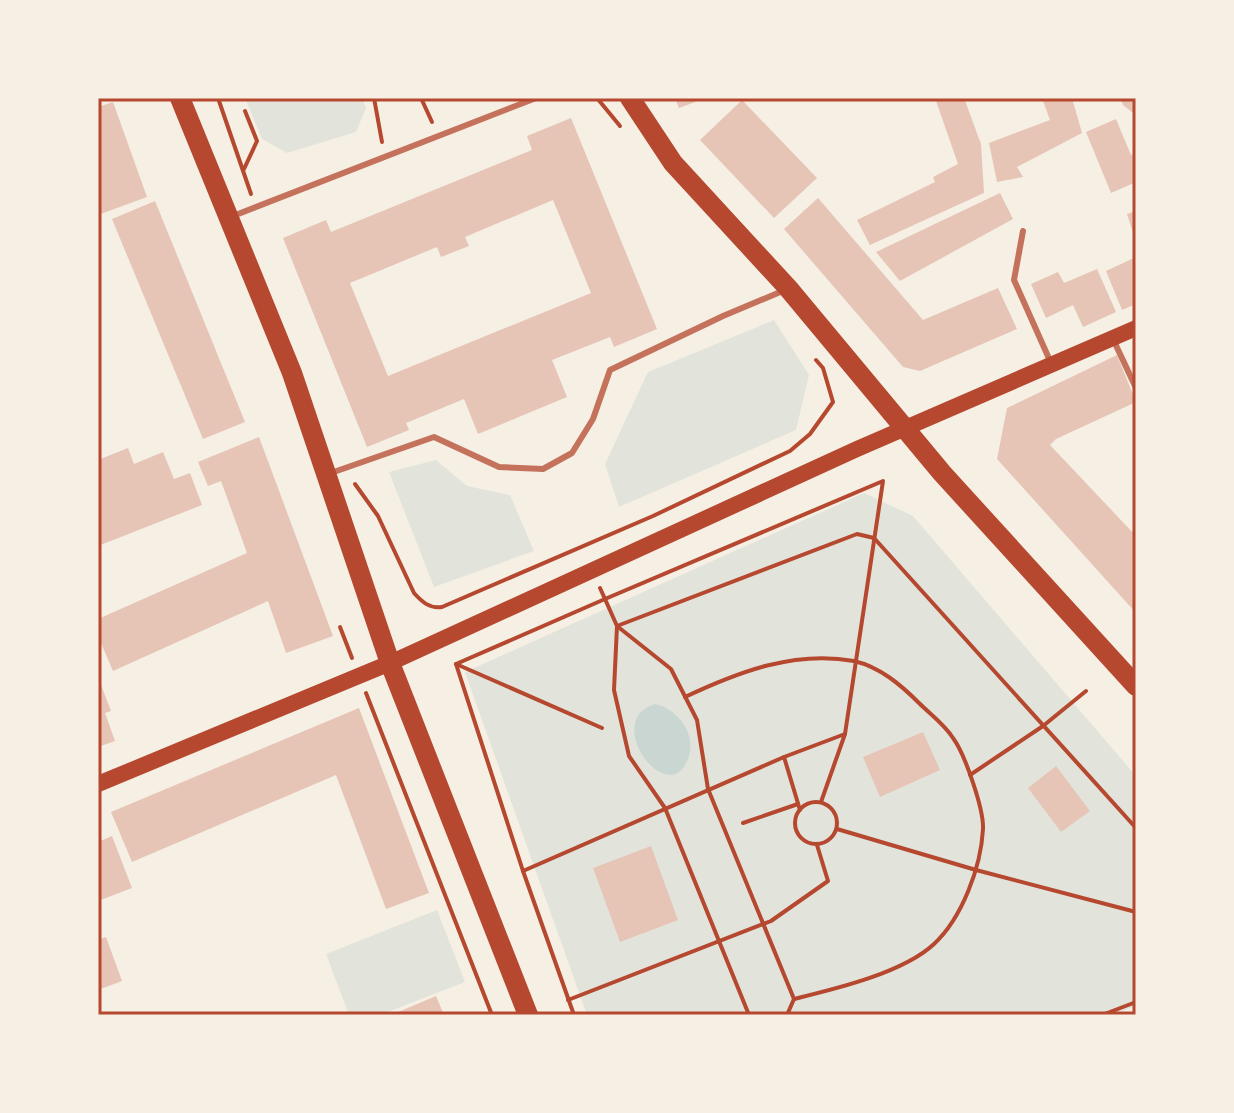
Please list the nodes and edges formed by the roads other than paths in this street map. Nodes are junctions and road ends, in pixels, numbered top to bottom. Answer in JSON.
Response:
{"nodes":[{"id":1,"x":180,"y":98,"type":"edge"},
{"id":2,"x":536,"y":98,"type":"edge"},
{"id":3,"x":630,"y":98,"type":"edge"},
{"id":4,"x":229,"y":217,"type":"junction"},
{"id":5,"x":1023,"y":231,"type":"dead end"},
{"id":6,"x":788,"y":288,"type":"junction"},
{"id":7,"x":1136,"y":328,"type":"edge"},
{"id":8,"x":1113,"y":339,"type":"junction"},
{"id":9,"x":1052,"y":366,"type":"junction"},
{"id":10,"x":1136,"y":388,"type":"edge"},
{"id":11,"x":903,"y":429,"type":"junction"},
{"id":12,"x":336,"y":472,"type":"junction"},
{"id":13,"x":390,"y":663,"type":"junction"},
{"id":14,"x":1136,"y":686,"type":"edge"},
{"id":15,"x":98,"y":784,"type":"edge"},
{"id":16,"x":528,"y":1015,"type":"edge"}],
"edges":[{"from":1,"to":4,"type":"main road"},
{"from":2,"to":4,"type":"lane"},
{"from":3,"to":6,"type":"main road"},
{"from":4,"to":12,"type":"main road"},
{"from":5,"to":9,"type":"lane"},
{"from":6,"to":11,"type":"main road"},
{"from":6,"to":12,"type":"lane"},
{"from":7,"to":8,"type":"main road"},
{"from":8,"to":9,"type":"main road"},
{"from":8,"to":10,"type":"lane"},
{"from":9,"to":11,"type":"main road"},
{"from":11,"to":13,"type":"main road"},
{"from":11,"to":14,"type":"main road"},
{"from":12,"to":13,"type":"main road"},
{"from":13,"to":15,"type":"main road"},
{"from":13,"to":16,"type":"main road"}]}
